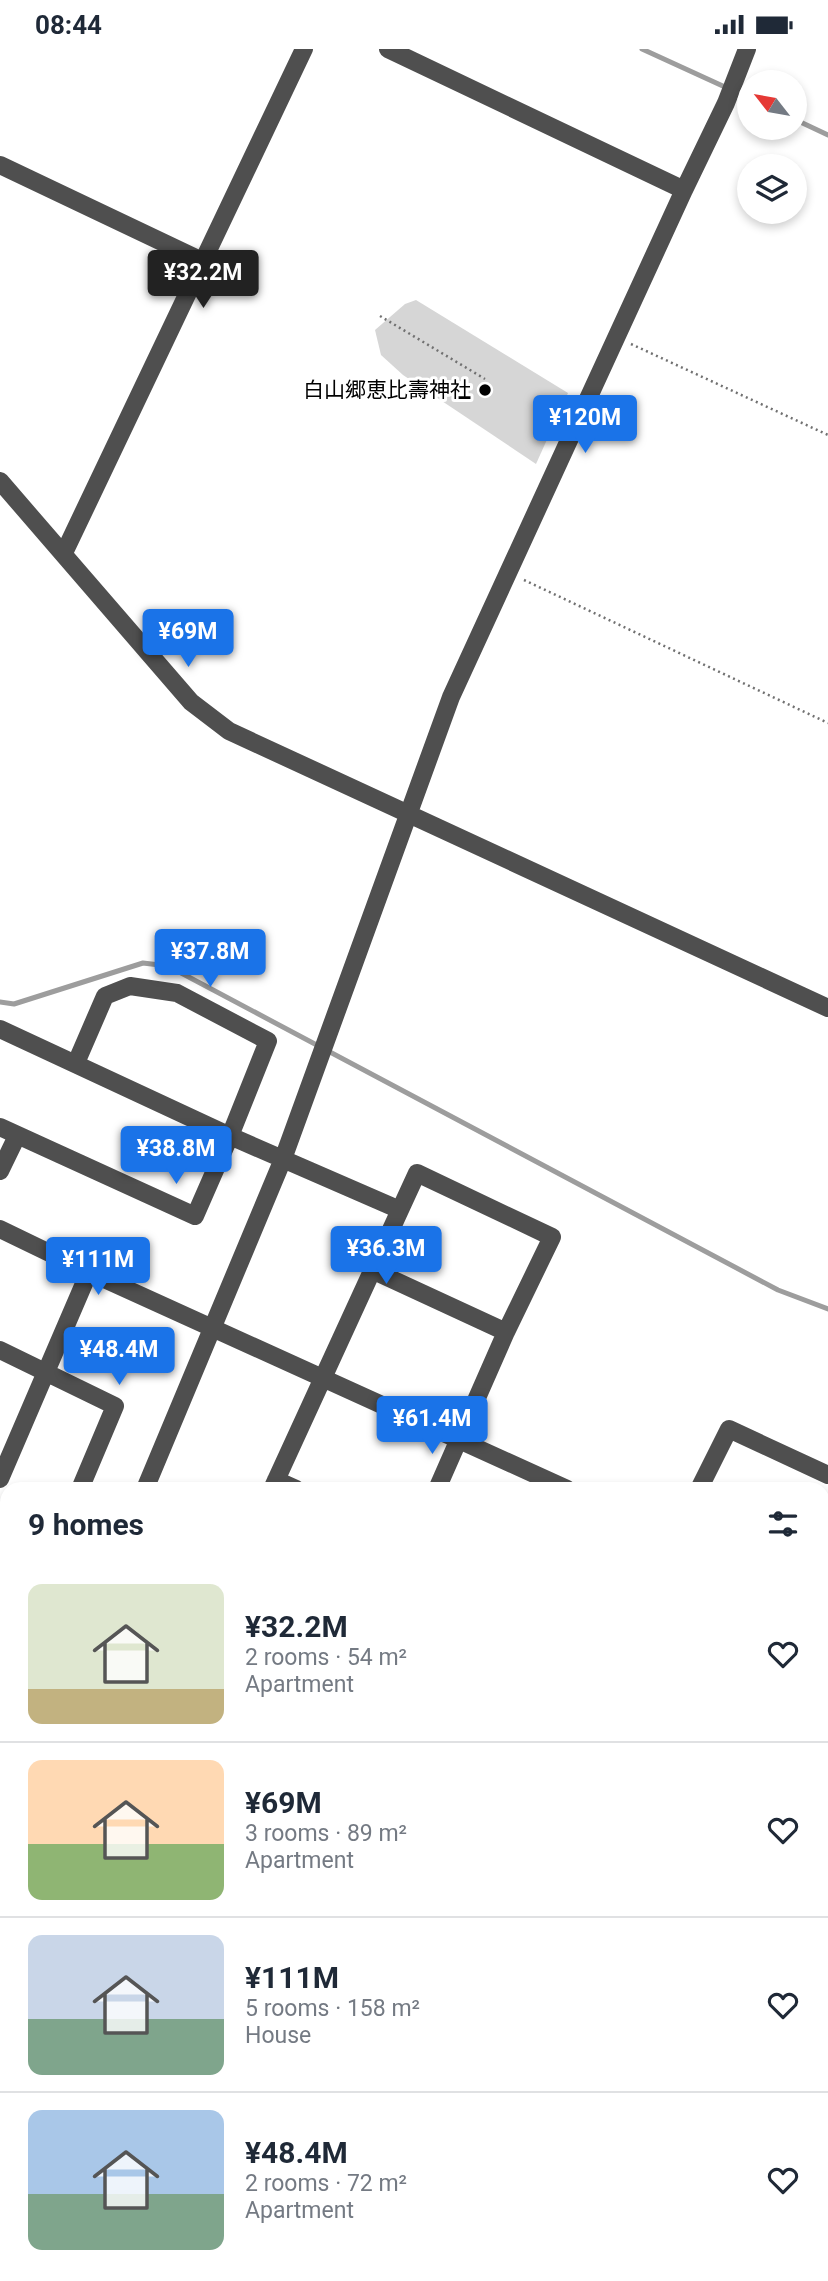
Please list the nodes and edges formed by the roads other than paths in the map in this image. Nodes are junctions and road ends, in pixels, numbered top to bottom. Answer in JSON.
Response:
{"nodes":[{"id":1,"x":304,"y":49,"type":"edge"},
{"id":2,"x":388,"y":49,"type":"edge"},
{"id":3,"x":747,"y":49,"type":"edge"},
{"id":4,"x":0,"y":165,"type":"edge"},
{"id":5,"x":684,"y":190,"type":"junction"},
{"id":6,"x":204,"y":262,"type":"junction"},
{"id":7,"x":0,"y":481,"type":"edge"},
{"id":8,"x":64,"y":553,"type":"junction"},
{"id":9,"x":408,"y":815,"type":"junction"},
{"id":10,"x":828,"y":1008,"type":"edge"},
{"id":11,"x":0,"y":1029,"type":"edge"},
{"id":12,"x":76,"y":1063,"type":"junction"},
{"id":13,"x":0,"y":1127,"type":"edge"},
{"id":14,"x":17,"y":1136,"type":"junction"},
{"id":15,"x":230,"y":1136,"type":"junction"},
{"id":16,"x":283,"y":1159,"type":"junction"},
{"id":17,"x":0,"y":1171,"type":"edge"},
{"id":18,"x":400,"y":1210,"type":"junction"},
{"id":19,"x":0,"y":1229,"type":"edge"},
{"id":20,"x":372,"y":1270,"type":"junction"},
{"id":21,"x":89,"y":1272,"type":"junction"},
{"id":22,"x":213,"y":1326,"type":"junction"},
{"id":23,"x":506,"y":1332,"type":"junction"},
{"id":24,"x":0,"y":1350,"type":"edge"},
{"id":25,"x":46,"y":1372,"type":"junction"},
{"id":26,"x":322,"y":1376,"type":"junction"},
{"id":27,"x":461,"y":1440,"type":"junction"},
{"id":28,"x":2,"y":1470,"type":"edge"},
{"id":29,"x":828,"y":1475,"type":"edge"},
{"id":30,"x":83,"y":1482,"type":"edge"},
{"id":31,"x":148,"y":1482,"type":"edge"},
{"id":32,"x":275,"y":1482,"type":"edge"},
{"id":33,"x":441,"y":1482,"type":"edge"},
{"id":34,"x":552,"y":1482,"type":"edge"},
{"id":35,"x":702,"y":1482,"type":"edge"}],
"edges":[{"from":1,"to":6,"type":"street"},
{"from":2,"to":5,"type":"street"},
{"from":3,"to":5,"type":"street"},
{"from":4,"to":6,"type":"street"},
{"from":5,"to":9,"type":"street"},
{"from":6,"to":8,"type":"street"},
{"from":7,"to":8,"type":"street"},
{"from":8,"to":9,"type":"street"},
{"from":9,"to":10,"type":"street"},
{"from":9,"to":16,"type":"street"},
{"from":11,"to":12,"type":"street"},
{"from":12,"to":15,"type":"street"},
{"from":12,"to":15,"type":"street"},
{"from":13,"to":14,"type":"street"},
{"from":14,"to":15,"type":"street"},
{"from":14,"to":17,"type":"street"},
{"from":15,"to":16,"type":"street"},
{"from":16,"to":18,"type":"street"},
{"from":16,"to":22,"type":"street"},
{"from":18,"to":20,"type":"street"},
{"from":18,"to":23,"type":"street"},
{"from":19,"to":21,"type":"street"},
{"from":20,"to":23,"type":"street"},
{"from":20,"to":26,"type":"street"},
{"from":21,"to":22,"type":"street"},
{"from":21,"to":25,"type":"street"},
{"from":22,"to":26,"type":"street"},
{"from":22,"to":31,"type":"street"},
{"from":23,"to":27,"type":"street"},
{"from":24,"to":25,"type":"street"},
{"from":25,"to":28,"type":"street"},
{"from":25,"to":30,"type":"street"},
{"from":26,"to":27,"type":"street"},
{"from":26,"to":32,"type":"street"},
{"from":27,"to":33,"type":"street"},
{"from":27,"to":34,"type":"street"},
{"from":29,"to":35,"type":"street"}]}
